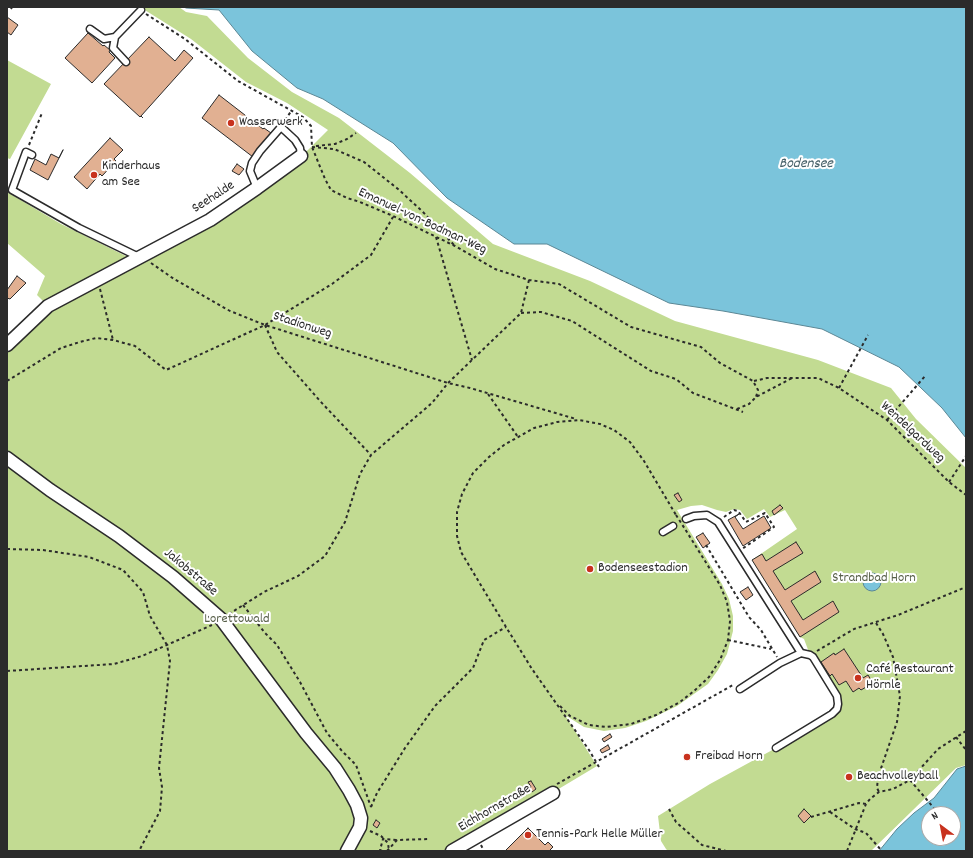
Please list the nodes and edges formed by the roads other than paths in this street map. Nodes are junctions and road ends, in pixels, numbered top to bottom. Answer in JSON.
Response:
{"nodes":[{"id":1,"x":140,"y":10,"type":"road end"},
{"id":2,"x":90,"y":29,"type":"dead end"},
{"id":3,"x":115,"y":37,"type":"junction"},
{"id":4,"x":126,"y":62,"type":"dead end"},
{"id":5,"x":32,"y":155,"type":"dead end"},
{"id":6,"x":301,"y":156,"type":"joint"},
{"id":7,"x":257,"y":188,"type":"junction"},
{"id":8,"x":139,"y":257,"type":"junction"},
{"id":9,"x":7,"y":345,"type":"edge"},
{"id":10,"x":7,"y":458,"type":"edge"},
{"id":11,"x":686,"y":519,"type":"dead end"},
{"id":12,"x":673,"y":526,"type":"dead end"},
{"id":13,"x":663,"y":532,"type":"dead end"},
{"id":14,"x":801,"y":653,"type":"junction"},
{"id":15,"x":740,"y":689,"type":"dead end"},
{"id":16,"x":776,"y":748,"type":"dead end"},
{"id":17,"x":553,"y":790,"type":"road end"},
{"id":18,"x":347,"y":851,"type":"edge"},
{"id":19,"x":452,"y":851,"type":"edge"}],
"edges":[{"from":1,"to":3,"type":"lane"},
{"from":2,"to":3,"type":"lane"},
{"from":3,"to":4,"type":"lane"},
{"from":5,"to":8,"type":"lane"},
{"from":6,"to":7,"type":"street","name":"Seehalde"},
{"from":6,"to":7,"type":"lane"},
{"from":7,"to":8,"type":"street","name":"Seehalde"},
{"from":8,"to":9,"type":"street","name":"Seehalde"},
{"from":10,"to":18,"type":"street","name":"Jakobstraße"},
{"from":11,"to":14,"type":"lane"},
{"from":12,"to":13,"type":"lane"},
{"from":14,"to":15,"type":"lane"},
{"from":14,"to":16,"type":"lane"},
{"from":17,"to":19,"type":"street","name":"Eichhornstraße"}]}
